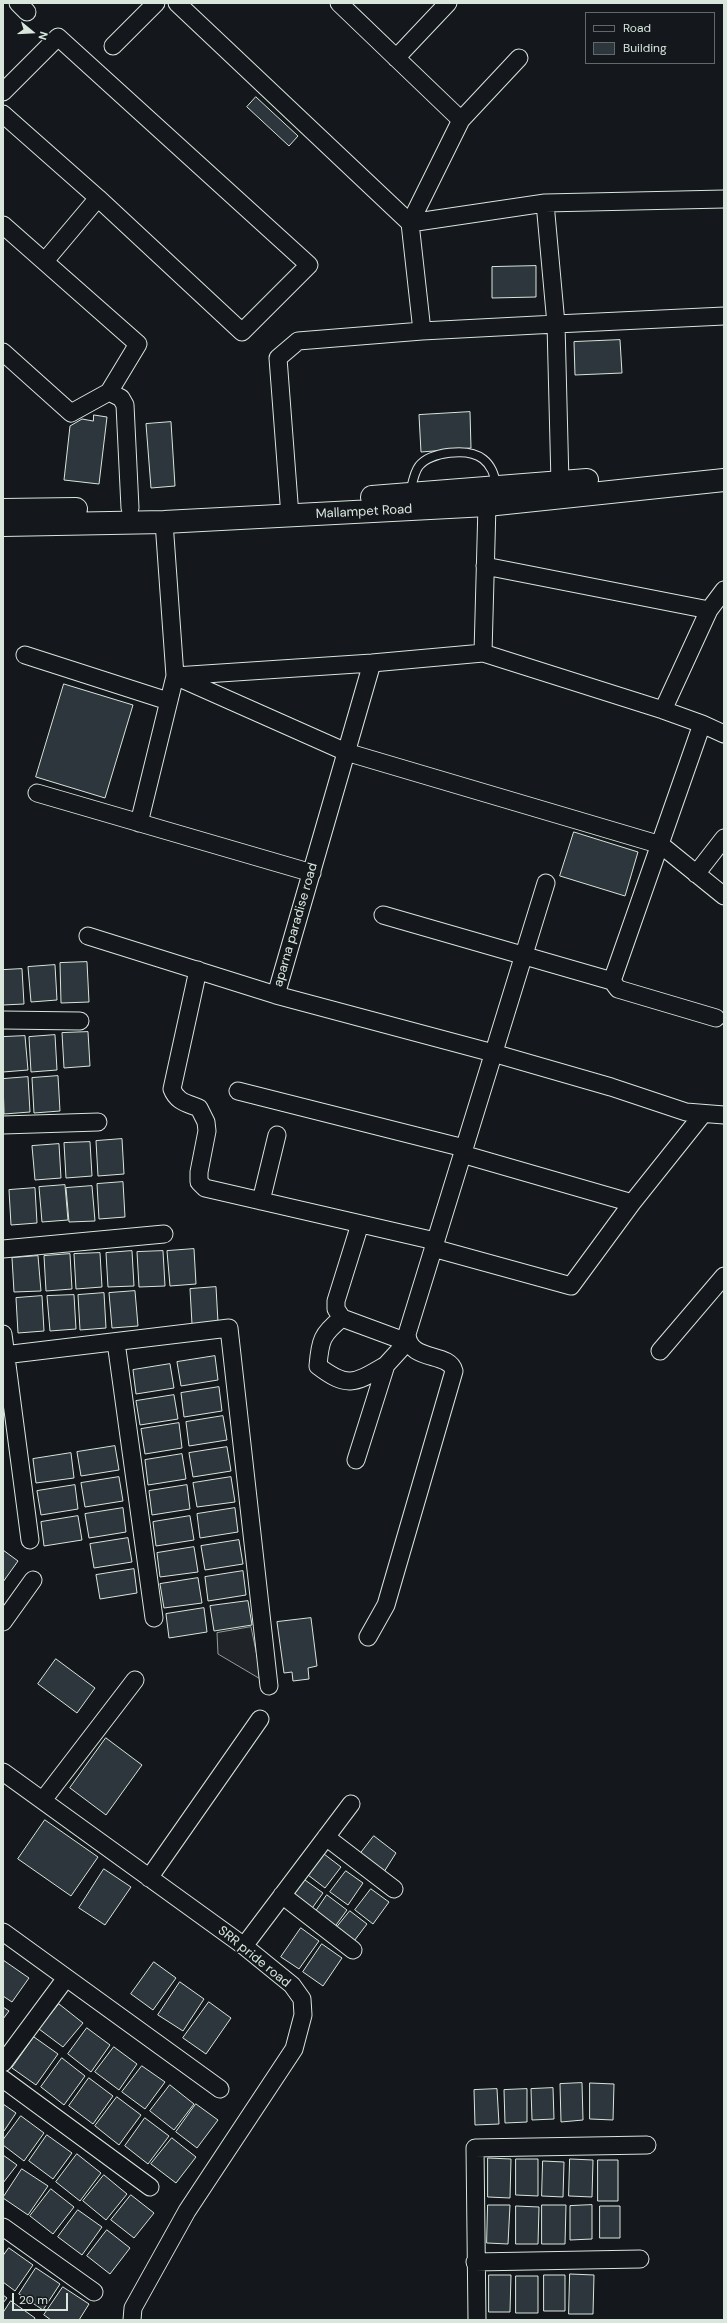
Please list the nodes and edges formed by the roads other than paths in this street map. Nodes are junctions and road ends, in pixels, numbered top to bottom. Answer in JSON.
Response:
{"nodes":[{"id":1,"x":156,"y":3,"type":"edge"},
{"id":2,"x":178,"y":3,"type":"edge"},
{"id":3,"x":339,"y":3,"type":"edge"},
{"id":4,"x":448,"y":3,"type":"edge"},
{"id":5,"x":113,"y":46,"type":"dead end"},
{"id":6,"x":396,"y":58,"type":"junction"},
{"id":7,"x":519,"y":58,"type":"dead end"},
{"id":8,"x":3,"y":92,"type":"edge"},
{"id":9,"x":3,"y":114,"type":"edge"},
{"id":10,"x":461,"y":120,"type":"junction"},
{"id":11,"x":98,"y":198,"type":"junction"},
{"id":12,"x":724,"y":199,"type":"edge"},
{"id":13,"x":545,"y":203,"type":"junction"},
{"id":14,"x":410,"y":223,"type":"junction"},
{"id":15,"x":3,"y":225,"type":"edge"},
{"id":16,"x":45,"y":260,"type":"junction"},
{"id":17,"x":724,"y":316,"type":"edge"},
{"id":18,"x":556,"y":324,"type":"junction"},
{"id":19,"x":422,"y":331,"type":"junction"},
{"id":20,"x":3,"y":352,"type":"edge"},
{"id":21,"x":109,"y":392,"type":"junction"},
{"id":22,"x":724,"y":466,"type":"edge"},
{"id":23,"x":724,"y":480,"type":"edge"},
{"id":24,"x":560,"y":483,"type":"junction"},
{"id":25,"x":605,"y":486,"type":"junction"},
{"id":26,"x":494,"y":499,"type":"junction"},
{"id":27,"x":410,"y":502,"type":"junction"},
{"id":28,"x":130,"y":508,"type":"junction"},
{"id":29,"x":289,"y":508,"type":"junction"},
{"id":30,"x":3,"y":510,"type":"edge"},
{"id":31,"x":164,"y":522,"type":"junction"},
{"id":32,"x":3,"y":525,"type":"edge"},
{"id":33,"x":485,"y":566,"type":"junction"},
{"id":34,"x":724,"y":590,"type":"edge"},
{"id":35,"x":709,"y":610,"type":"junction"},
{"id":36,"x":483,"y":653,"type":"junction"},
{"id":37,"x":25,"y":655,"type":"dead end"},
{"id":38,"x":372,"y":663,"type":"junction"},
{"id":39,"x":175,"y":676,"type":"junction"},
{"id":40,"x":168,"y":701,"type":"junction"},
{"id":41,"x":663,"y":710,"type":"junction"},
{"id":42,"x":702,"y":724,"type":"junction"},
{"id":43,"x":724,"y":734,"type":"edge"},
{"id":44,"x":346,"y":752,"type":"junction"},
{"id":45,"x":37,"y":793,"type":"dead end"},
{"id":46,"x":139,"y":823,"type":"junction"},
{"id":47,"x":724,"y":838,"type":"edge"},
{"id":48,"x":661,"y":845,"type":"junction"},
{"id":49,"x":312,"y":873,"type":"junction"},
{"id":50,"x":696,"y":874,"type":"junction"},
{"id":51,"x":546,"y":883,"type":"dead end"},
{"id":52,"x":724,"y":896,"type":"edge"},
{"id":53,"x":383,"y":915,"type":"dead end"},
{"id":54,"x":88,"y":936,"type":"dead end"},
{"id":55,"x":523,"y":956,"type":"junction"},
{"id":56,"x":198,"y":970,"type":"junction"},
{"id":57,"x":612,"y":981,"type":"junction"},
{"id":58,"x":276,"y":995,"type":"junction"},
{"id":59,"x":716,"y":1018,"type":"dead end"},
{"id":60,"x":3,"y":1020,"type":"edge"},
{"id":61,"x":80,"y":1021,"type":"dead end"},
{"id":62,"x":493,"y":1053,"type":"junction"},
{"id":63,"x":238,"y":1091,"type":"dead end"},
{"id":64,"x":703,"y":1114,"type":"junction"},
{"id":65,"x":724,"y":1115,"type":"edge"},
{"id":66,"x":98,"y":1122,"type":"dead end"},
{"id":67,"x":3,"y":1125,"type":"edge"},
{"id":68,"x":277,"y":1135,"type":"dead end"},
{"id":69,"x":463,"y":1151,"type":"junction"},
{"id":70,"x":262,"y":1201,"type":"junction"},
{"id":71,"x":632,"y":1203,"type":"junction"},
{"id":72,"x":360,"y":1224,"type":"junction"},
{"id":73,"x":164,"y":1234,"type":"dead end"},
{"id":74,"x":434,"y":1245,"type":"junction"},
{"id":75,"x":3,"y":1249,"type":"edge"},
{"id":76,"x":724,"y":1276,"type":"edge"},
{"id":77,"x":342,"y":1318,"type":"junction"},
{"id":78,"x":3,"y":1334,"type":"edge"},
{"id":79,"x":116,"y":1342,"type":"junction"},
{"id":80,"x":407,"y":1342,"type":"junction"},
{"id":81,"x":660,"y":1351,"type":"dead end"},
{"id":82,"x":4,"y":1355,"type":"junction"},
{"id":83,"x":386,"y":1365,"type":"junction"},
{"id":84,"x":356,"y":1460,"type":"dead end"},
{"id":85,"x":30,"y":1540,"type":"dead end"},
{"id":86,"x":33,"y":1580,"type":"dead end"},
{"id":87,"x":154,"y":1618,"type":"dead end"},
{"id":88,"x":3,"y":1622,"type":"edge"},
{"id":89,"x":368,"y":1637,"type":"dead end"},
{"id":90,"x":134,"y":1680,"type":"dead end"},
{"id":91,"x":269,"y":1686,"type":"dead end"},
{"id":92,"x":260,"y":1719,"type":"dead end"},
{"id":93,"x":3,"y":1772,"type":"edge"},
{"id":94,"x":43,"y":1800,"type":"junction"},
{"id":95,"x":351,"y":1804,"type":"dead end"},
{"id":96,"x":326,"y":1837,"type":"junction"},
{"id":97,"x":149,"y":1878,"type":"junction"},
{"id":98,"x":394,"y":1889,"type":"dead end"},
{"id":99,"x":282,"y":1895,"type":"junction"},
{"id":100,"x":3,"y":1932,"type":"edge"},
{"id":101,"x":244,"y":1946,"type":"junction"},
{"id":102,"x":353,"y":1950,"type":"dead end"},
{"id":103,"x":66,"y":1978,"type":"junction"},
{"id":104,"x":3,"y":2063,"type":"edge"},
{"id":105,"x":3,"y":2079,"type":"edge"},
{"id":106,"x":220,"y":2089,"type":"dead end"},
{"id":107,"x":647,"y":2145,"type":"dead end"},
{"id":108,"x":150,"y":2187,"type":"dead end"},
{"id":109,"x":3,"y":2227,"type":"edge"},
{"id":110,"x":640,"y":2259,"type":"dead end"},
{"id":111,"x":475,"y":2262,"type":"junction"},
{"id":112,"x":94,"y":2292,"type":"dead end"},
{"id":113,"x":132,"y":2320,"type":"edge"},
{"id":114,"x":477,"y":2320,"type":"edge"}],
"edges":[{"from":1,"to":5,"type":"street"},
{"from":2,"to":14,"type":"street"},
{"from":3,"to":6,"type":"street"},
{"from":4,"to":6,"type":"street"},
{"from":6,"to":10,"type":"street"},
{"from":7,"to":10,"type":"street"},
{"from":8,"to":11,"type":"street"},
{"from":9,"to":11,"type":"street"},
{"from":10,"to":14,"type":"street"},
{"from":11,"to":16,"type":"street"},
{"from":12,"to":13,"type":"street"},
{"from":13,"to":14,"type":"street"},
{"from":13,"to":18,"type":"street"},
{"from":14,"to":19,"type":"street"},
{"from":15,"to":16,"type":"street"},
{"from":16,"to":21,"type":"street"},
{"from":17,"to":18,"type":"street"},
{"from":18,"to":19,"type":"street"},
{"from":18,"to":24,"type":"street"},
{"from":19,"to":29,"type":"street"},
{"from":20,"to":21,"type":"street"},
{"from":21,"to":28,"type":"street"},
{"from":22,"to":25,"type":"main road","name":"Mallampet Road"},
{"from":23,"to":25,"type":"main road","name":"Mallampet Road"},
{"from":24,"to":25,"type":"main road","name":"Mallampet Road"},
{"from":24,"to":26,"type":"main road","name":"Mallampet Road"},
{"from":25,"to":26,"type":"main road","name":"Mallampet Road"},
{"from":26,"to":27,"type":"main road","name":"Mallampet Road"},
{"from":26,"to":27,"type":"lane"},
{"from":26,"to":33,"type":"street"},
{"from":27,"to":29,"type":"main road","name":"Mallampet Road"},
{"from":28,"to":29,"type":"main road","name":"Mallampet Road"},
{"from":28,"to":30,"type":"main road","name":"Mallampet Road"},
{"from":29,"to":31,"type":"main road","name":"Mallampet Road"},
{"from":31,"to":32,"type":"main road","name":"Mallampet Road"},
{"from":31,"to":39,"type":"street"},
{"from":33,"to":35,"type":"street"},
{"from":33,"to":36,"type":"street"},
{"from":34,"to":35,"type":"street"},
{"from":35,"to":41,"type":"street"},
{"from":36,"to":38,"type":"street"},
{"from":36,"to":41,"type":"street"},
{"from":37,"to":40,"type":"street"},
{"from":38,"to":39,"type":"street"},
{"from":38,"to":44,"type":"street","name":"aparna paradise road"},
{"from":39,"to":40,"type":"street"},
{"from":39,"to":44,"type":"street"},
{"from":40,"to":46,"type":"street"},
{"from":41,"to":42,"type":"street"},
{"from":42,"to":43,"type":"street"},
{"from":42,"to":48,"type":"street"},
{"from":44,"to":48,"type":"street"},
{"from":44,"to":49,"type":"street","name":"aparna paradise road"},
{"from":45,"to":46,"type":"street"},
{"from":46,"to":49,"type":"street"},
{"from":47,"to":50,"type":"street"},
{"from":48,"to":50,"type":"street"},
{"from":48,"to":57,"type":"street"},
{"from":49,"to":58,"type":"street","name":"aparna paradise road"},
{"from":50,"to":52,"type":"street"},
{"from":51,"to":55,"type":"street"},
{"from":53,"to":55,"type":"street"},
{"from":54,"to":56,"type":"street"},
{"from":55,"to":57,"type":"street"},
{"from":55,"to":62,"type":"street"},
{"from":56,"to":58,"type":"street"},
{"from":56,"to":70,"type":"street"},
{"from":57,"to":59,"type":"street"},
{"from":58,"to":62,"type":"street","name":"aparna paradise road"},
{"from":60,"to":61,"type":"street"},
{"from":62,"to":64,"type":"street","name":"aparna paradise road"},
{"from":62,"to":69,"type":"street"},
{"from":63,"to":69,"type":"street"},
{"from":64,"to":65,"type":"street","name":"aparna paradise road"},
{"from":64,"to":71,"type":"street"},
{"from":66,"to":67,"type":"street"},
{"from":68,"to":70,"type":"street"},
{"from":69,"to":71,"type":"street"},
{"from":69,"to":74,"type":"street"},
{"from":70,"to":72,"type":"street"},
{"from":71,"to":74,"type":"street"},
{"from":72,"to":74,"type":"street"},
{"from":72,"to":77,"type":"street"},
{"from":73,"to":75,"type":"street"},
{"from":74,"to":80,"type":"street"},
{"from":76,"to":81,"type":"street"},
{"from":77,"to":80,"type":"street"},
{"from":77,"to":83,"type":"street"},
{"from":78,"to":82,"type":"street"},
{"from":79,"to":82,"type":"street"},
{"from":79,"to":87,"type":"street"},
{"from":79,"to":91,"type":"street"},
{"from":80,"to":83,"type":"street"},
{"from":80,"to":89,"type":"street"},
{"from":82,"to":85,"type":"street"},
{"from":83,"to":84,"type":"street"},
{"from":86,"to":88,"type":"street"},
{"from":90,"to":94,"type":"street"},
{"from":92,"to":97,"type":"street"},
{"from":93,"to":94,"type":"street","name":"SRR pride road"},
{"from":94,"to":97,"type":"street","name":"SRR pride road"},
{"from":95,"to":96,"type":"street"},
{"from":96,"to":98,"type":"street"},
{"from":96,"to":99,"type":"street"},
{"from":97,"to":101,"type":"street","name":"SRR pride road"},
{"from":99,"to":101,"type":"street"},
{"from":99,"to":102,"type":"street"},
{"from":100,"to":103,"type":"street"},
{"from":101,"to":113,"type":"street","name":"SRR pride road"},
{"from":103,"to":104,"type":"street"},
{"from":103,"to":106,"type":"street"},
{"from":105,"to":108,"type":"street"},
{"from":107,"to":111,"type":"street"},
{"from":109,"to":112,"type":"street"},
{"from":110,"to":111,"type":"street"},
{"from":111,"to":114,"type":"street"}]}
